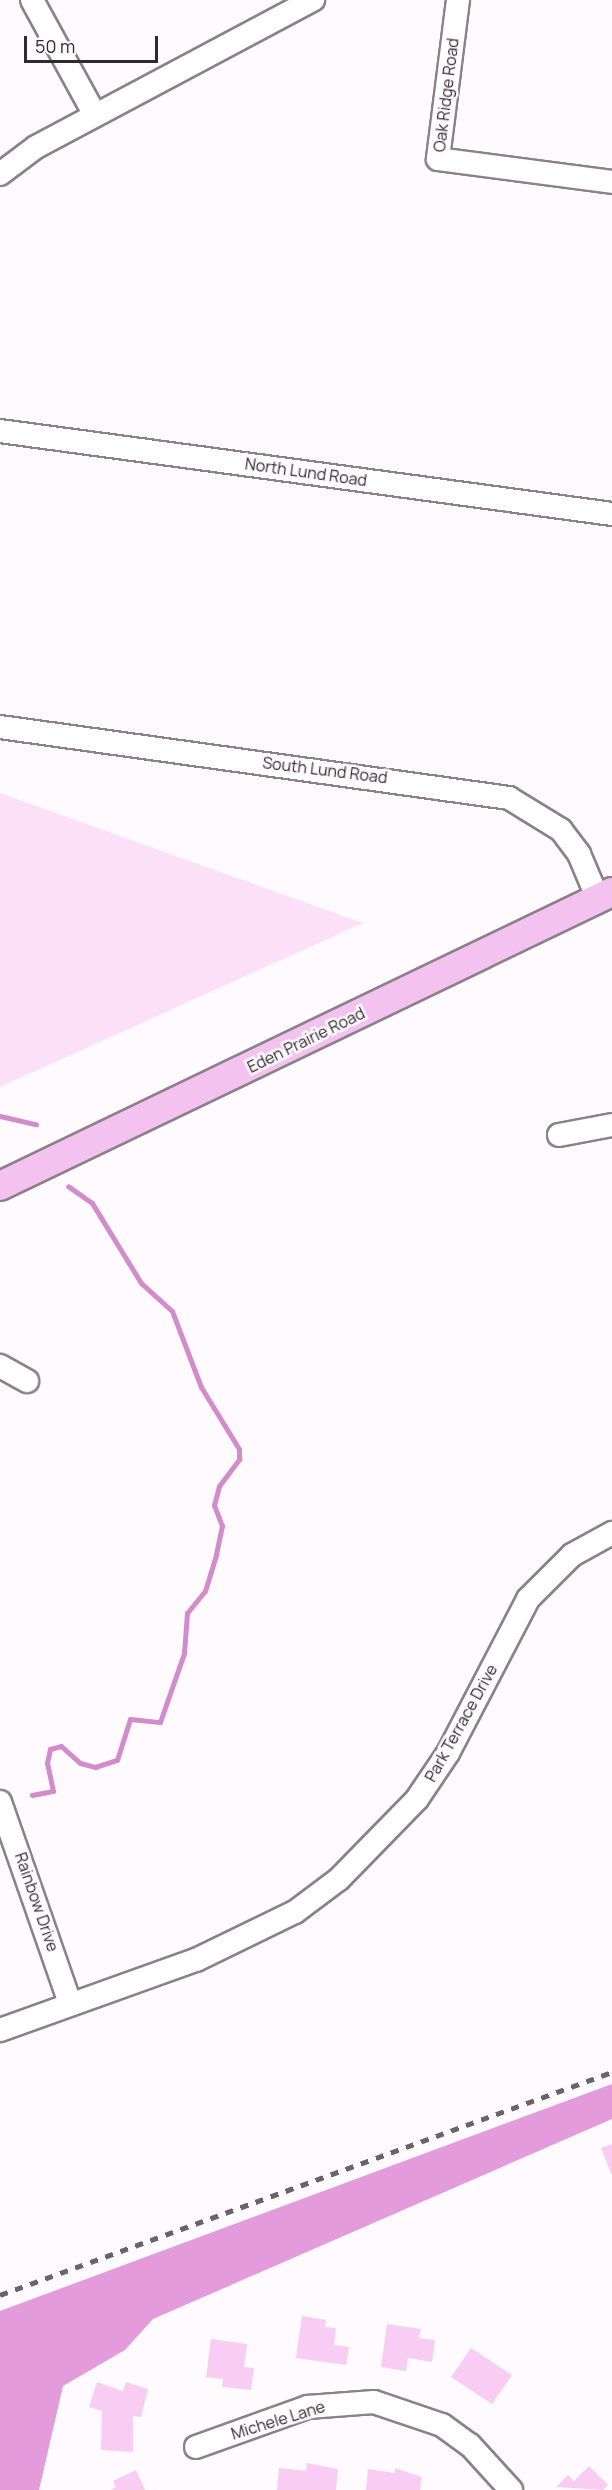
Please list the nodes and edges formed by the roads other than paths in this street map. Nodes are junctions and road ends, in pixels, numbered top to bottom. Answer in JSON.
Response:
{"nodes":[{"id":1,"x":32,"y":0,"type":"edge"},
{"id":2,"x":313,"y":0,"type":"edge"},
{"id":3,"x":458,"y":0,"type":"edge"},
{"id":4,"x":95,"y":115,"type":"junction"},
{"id":5,"x":0,"y":174,"type":"edge"},
{"id":6,"x":612,"y":182,"type":"edge"},
{"id":7,"x":0,"y":431,"type":"edge"},
{"id":8,"x":612,"y":514,"type":"edge"},
{"id":9,"x":0,"y":727,"type":"edge"},
{"id":10,"x":605,"y":896,"type":"edge"},
{"id":11,"x":612,"y":1125,"type":"edge"},
{"id":12,"x":559,"y":1135,"type":"dead end"},
{"id":13,"x":0,"y":1186,"type":"edge"},
{"id":14,"x":0,"y":1366,"type":"edge"},
{"id":15,"x":27,"y":1381,"type":"dead end"},
{"id":16,"x":612,"y":1533,"type":"edge"},
{"id":17,"x":0,"y":1802,"type":"edge"},
{"id":18,"x":70,"y":2003,"type":"junction"},
{"id":19,"x":0,"y":2030,"type":"edge"},
{"id":20,"x":196,"y":2447,"type":"dead end"},
{"id":21,"x":511,"y":2490,"type":"edge"}],
"edges":[{"from":1,"to":4,"type":"street"},
{"from":2,"to":4,"type":"street"},
{"from":3,"to":6,"type":"street","name":"Oak Ridge Road"},
{"from":4,"to":5,"type":"street"},
{"from":7,"to":8,"type":"street","name":"North Lund Road"},
{"from":9,"to":10,"type":"street","name":"South Lund Road"},
{"from":10,"to":13,"type":"main road","name":"Eden Prairie Road"},
{"from":11,"to":12,"type":"street"},
{"from":14,"to":15,"type":"street"},
{"from":16,"to":18,"type":"street","name":"Park Terrace Drive"},
{"from":17,"to":18,"type":"street","name":"Rainbow Drive"},
{"from":18,"to":19,"type":"street","name":"Park Terrace Drive"},
{"from":20,"to":21,"type":"street","name":"Michele Lane"}]}
